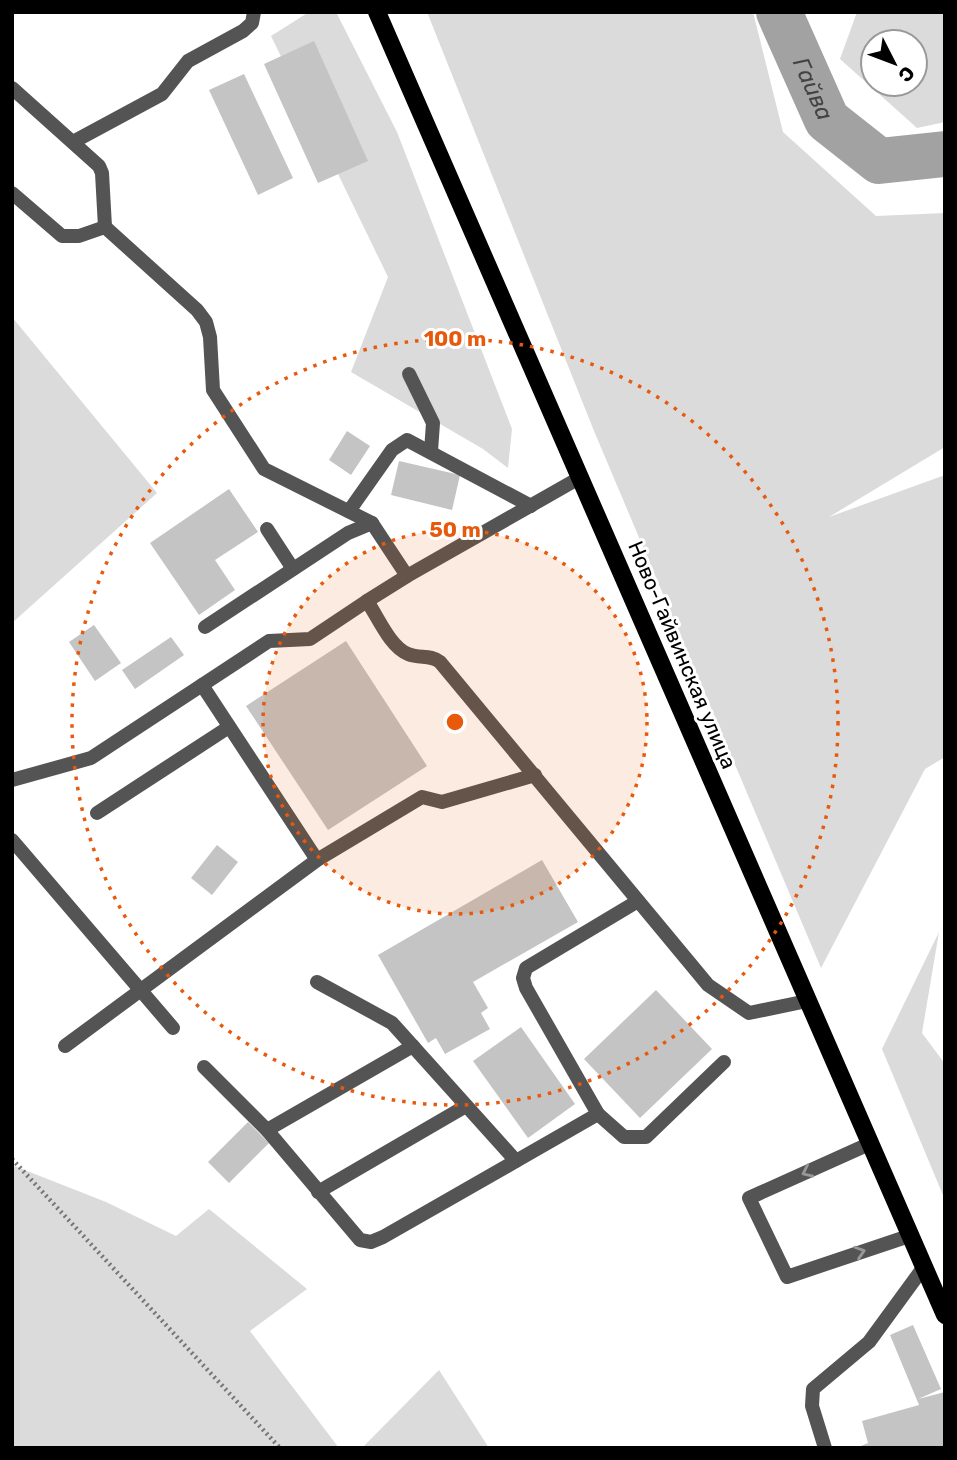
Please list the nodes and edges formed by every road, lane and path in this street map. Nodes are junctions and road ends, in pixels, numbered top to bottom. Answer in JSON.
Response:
{"nodes":[{"id":1,"x":254,"y":12,"type":"edge"},
{"id":2,"x":377,"y":12,"type":"edge"},
{"id":3,"x":12,"y":88,"type":"edge"},
{"id":4,"x":73,"y":142,"type":"junction"},
{"id":5,"x":12,"y":193,"type":"edge"},
{"id":6,"x":105,"y":227,"type":"junction"},
{"id":7,"x":409,"y":374,"type":"dead end"},
{"id":8,"x":431,"y":451,"type":"junction"},
{"id":9,"x":581,"y":477,"type":"junction"},
{"id":10,"x":531,"y":506,"type":"junction"},
{"id":11,"x":349,"y":511,"type":"junction"},
{"id":12,"x":372,"y":523,"type":"junction"},
{"id":13,"x":267,"y":529,"type":"dead end"},
{"id":14,"x":293,"y":569,"type":"junction"},
{"id":15,"x":407,"y":576,"type":"junction"},
{"id":16,"x":368,"y":601,"type":"junction"},
{"id":17,"x":205,"y":627,"type":"dead end"},
{"id":18,"x":202,"y":685,"type":"junction"},
{"id":19,"x":229,"y":727,"type":"junction"},
{"id":20,"x":535,"y":775,"type":"junction"},
{"id":21,"x":12,"y":780,"type":"edge"},
{"id":22,"x":97,"y":813,"type":"dead end"},
{"id":23,"x":12,"y":840,"type":"edge"},
{"id":24,"x":317,"y":860,"type":"junction"},
{"id":25,"x":638,"y":901,"type":"junction"},
{"id":26,"x":317,"y":982,"type":"dead end"},
{"id":27,"x":140,"y":990,"type":"junction"},
{"id":28,"x":807,"y":1001,"type":"junction"},
{"id":29,"x":173,"y":1028,"type":"dead end"},
{"id":30,"x":65,"y":1046,"type":"dead end"},
{"id":31,"x":413,"y":1046,"type":"junction"},
{"id":32,"x":724,"y":1062,"type":"dead end"},
{"id":33,"x":204,"y":1067,"type":"dead end"},
{"id":34,"x":466,"y":1106,"type":"junction"},
{"id":35,"x":598,"y":1114,"type":"junction"},
{"id":36,"x":267,"y":1130,"type":"junction"},
{"id":37,"x":869,"y":1144,"type":"junction"},
{"id":38,"x":12,"y":1159,"type":"edge"},
{"id":39,"x":516,"y":1161,"type":"junction"},
{"id":40,"x":318,"y":1192,"type":"junction"},
{"id":41,"x":909,"y":1236,"type":"junction"},
{"id":42,"x":923,"y":1268,"type":"junction"},
{"id":43,"x":945,"y":1315,"type":"edge"},
{"id":44,"x":280,"y":1448,"type":"edge"},
{"id":45,"x":825,"y":1448,"type":"edge"}],
"edges":[{"from":1,"to":4,"type":"lane"},
{"from":2,"to":9,"type":"main road","name":"Ново-Гайвинская улица"},
{"from":3,"to":4,"type":"lane"},
{"from":4,"to":6,"type":"lane"},
{"from":5,"to":6,"type":"lane"},
{"from":6,"to":11,"type":"lane"},
{"from":7,"to":8,"type":"lane"},
{"from":8,"to":10,"type":"lane"},
{"from":8,"to":11,"type":"lane"},
{"from":9,"to":10,"type":"lane"},
{"from":9,"to":28,"type":"main road","name":"Ново-Гайвинская улица"},
{"from":10,"to":15,"type":"lane"},
{"from":11,"to":12,"type":"lane"},
{"from":12,"to":14,"type":"lane"},
{"from":12,"to":15,"type":"lane"},
{"from":13,"to":14,"type":"lane"},
{"from":14,"to":17,"type":"lane"},
{"from":15,"to":16,"type":"lane"},
{"from":16,"to":18,"type":"lane"},
{"from":16,"to":20,"type":"lane"},
{"from":18,"to":19,"type":"lane"},
{"from":18,"to":21,"type":"lane"},
{"from":19,"to":22,"type":"lane"},
{"from":19,"to":24,"type":"lane"},
{"from":20,"to":24,"type":"lane"},
{"from":20,"to":25,"type":"lane"},
{"from":23,"to":27,"type":"lane"},
{"from":24,"to":27,"type":"lane"},
{"from":25,"to":28,"type":"lane"},
{"from":25,"to":35,"type":"lane"},
{"from":26,"to":31,"type":"lane"},
{"from":27,"to":29,"type":"lane"},
{"from":27,"to":30,"type":"lane"},
{"from":28,"to":37,"type":"main road","name":"Ново-Гайвинская улица"},
{"from":31,"to":34,"type":"lane"},
{"from":31,"to":36,"type":"lane"},
{"from":32,"to":35,"type":"lane"},
{"from":33,"to":36,"type":"lane"},
{"from":34,"to":39,"type":"lane"},
{"from":34,"to":40,"type":"lane"},
{"from":35,"to":39,"type":"lane"},
{"from":36,"to":40,"type":"lane"},
{"from":37,"to":41,"type":"main road","name":"Ново-Гайвинская улица"},
{"from":37,"to":41,"type":"lane","one_way":true},
{"from":38,"to":44,"type":"path"},
{"from":39,"to":40,"type":"lane"},
{"from":41,"to":42,"type":"main road","name":"Ново-Гайвинская улица"},
{"from":42,"to":43,"type":"main road","name":"Ново-Гайвинская улица"},
{"from":42,"to":45,"type":"lane"}]}
